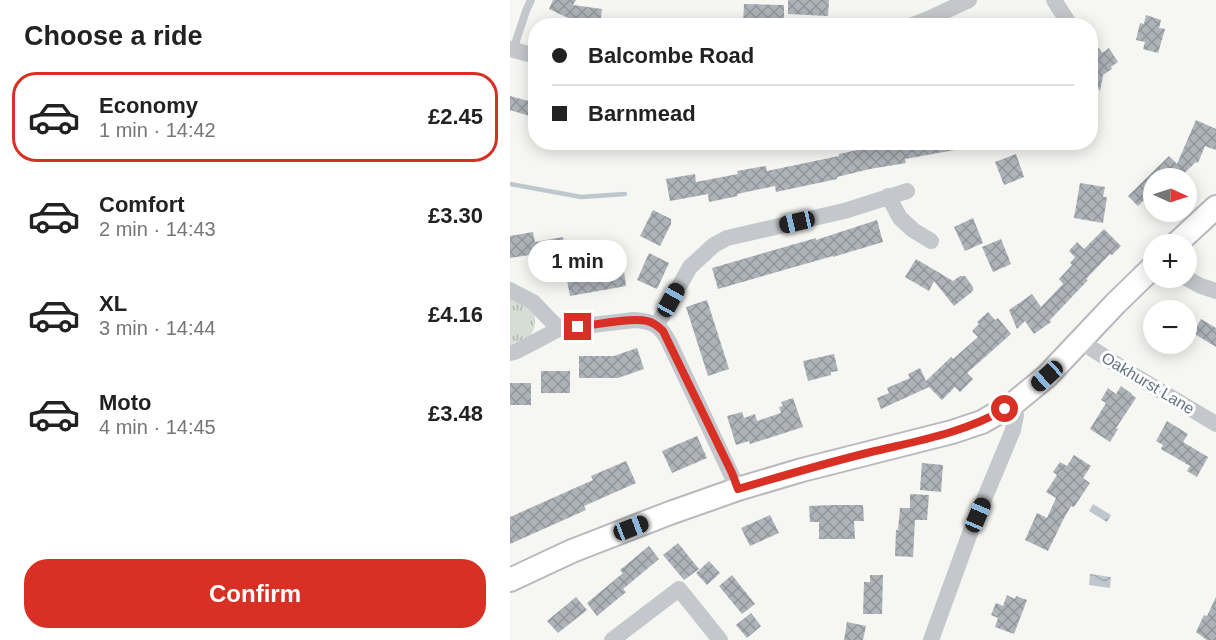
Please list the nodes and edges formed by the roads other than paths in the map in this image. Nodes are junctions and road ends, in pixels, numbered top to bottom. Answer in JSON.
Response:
{"nodes":[{"id":1,"x":531,"y":0,"type":"edge"},
{"id":2,"x":969,"y":0,"type":"edge"},
{"id":3,"x":1054,"y":0,"type":"edge"},
{"id":4,"x":932,"y":18,"type":"edge"},
{"id":5,"x":1065,"y":18,"type":"edge"},
{"id":6,"x":511,"y":49,"type":"edge"},
{"id":7,"x":528,"y":54,"type":"edge"},
{"id":8,"x":907,"y":191,"type":"dead end"},
{"id":9,"x":888,"y":196,"type":"junction"},
{"id":10,"x":1216,"y":207,"type":"edge"},
{"id":11,"x":1187,"y":234,"type":"edge"},
{"id":12,"x":931,"y":241,"type":"dead end"},
{"id":13,"x":1143,"y":277,"type":"edge"},
{"id":14,"x":1197,"y":284,"type":"edge"},
{"id":15,"x":510,"y":290,"type":"edge"},
{"id":16,"x":1216,"y":291,"type":"edge"},
{"id":17,"x":657,"y":325,"type":"junction"},
{"id":18,"x":560,"y":329,"type":"junction"},
{"id":19,"x":1080,"y":341,"type":"junction"},
{"id":20,"x":510,"y":353,"type":"edge"},
{"id":21,"x":1013,"y":404,"type":"junction"},
{"id":22,"x":1216,"y":424,"type":"edge"},
{"id":23,"x":738,"y":489,"type":"junction"},
{"id":24,"x":510,"y":580,"type":"edge"},
{"id":25,"x":612,"y":640,"type":"edge"},
{"id":26,"x":720,"y":640,"type":"edge"},
{"id":27,"x":931,"y":640,"type":"edge"}],
"edges":[{"from":1,"to":6,"type":"lane"},
{"from":2,"to":4,"type":"street"},
{"from":3,"to":5,"type":"street"},
{"from":6,"to":7,"type":"street"},
{"from":8,"to":9,"type":"street"},
{"from":9,"to":12,"type":"street"},
{"from":9,"to":17,"type":"street"},
{"from":10,"to":11,"type":"street"},
{"from":13,"to":19,"type":"street"},
{"from":14,"to":16,"type":"street"},
{"from":15,"to":18,"type":"street"},
{"from":17,"to":18,"type":"street"},
{"from":17,"to":23,"type":"street"},
{"from":18,"to":20,"type":"street"},
{"from":19,"to":21,"type":"street"},
{"from":19,"to":22,"type":"street","name":"Oakhurst Lane"},
{"from":21,"to":23,"type":"street"},
{"from":21,"to":27,"type":"street"},
{"from":23,"to":24,"type":"street"},
{"from":25,"to":26,"type":"street"}]}
